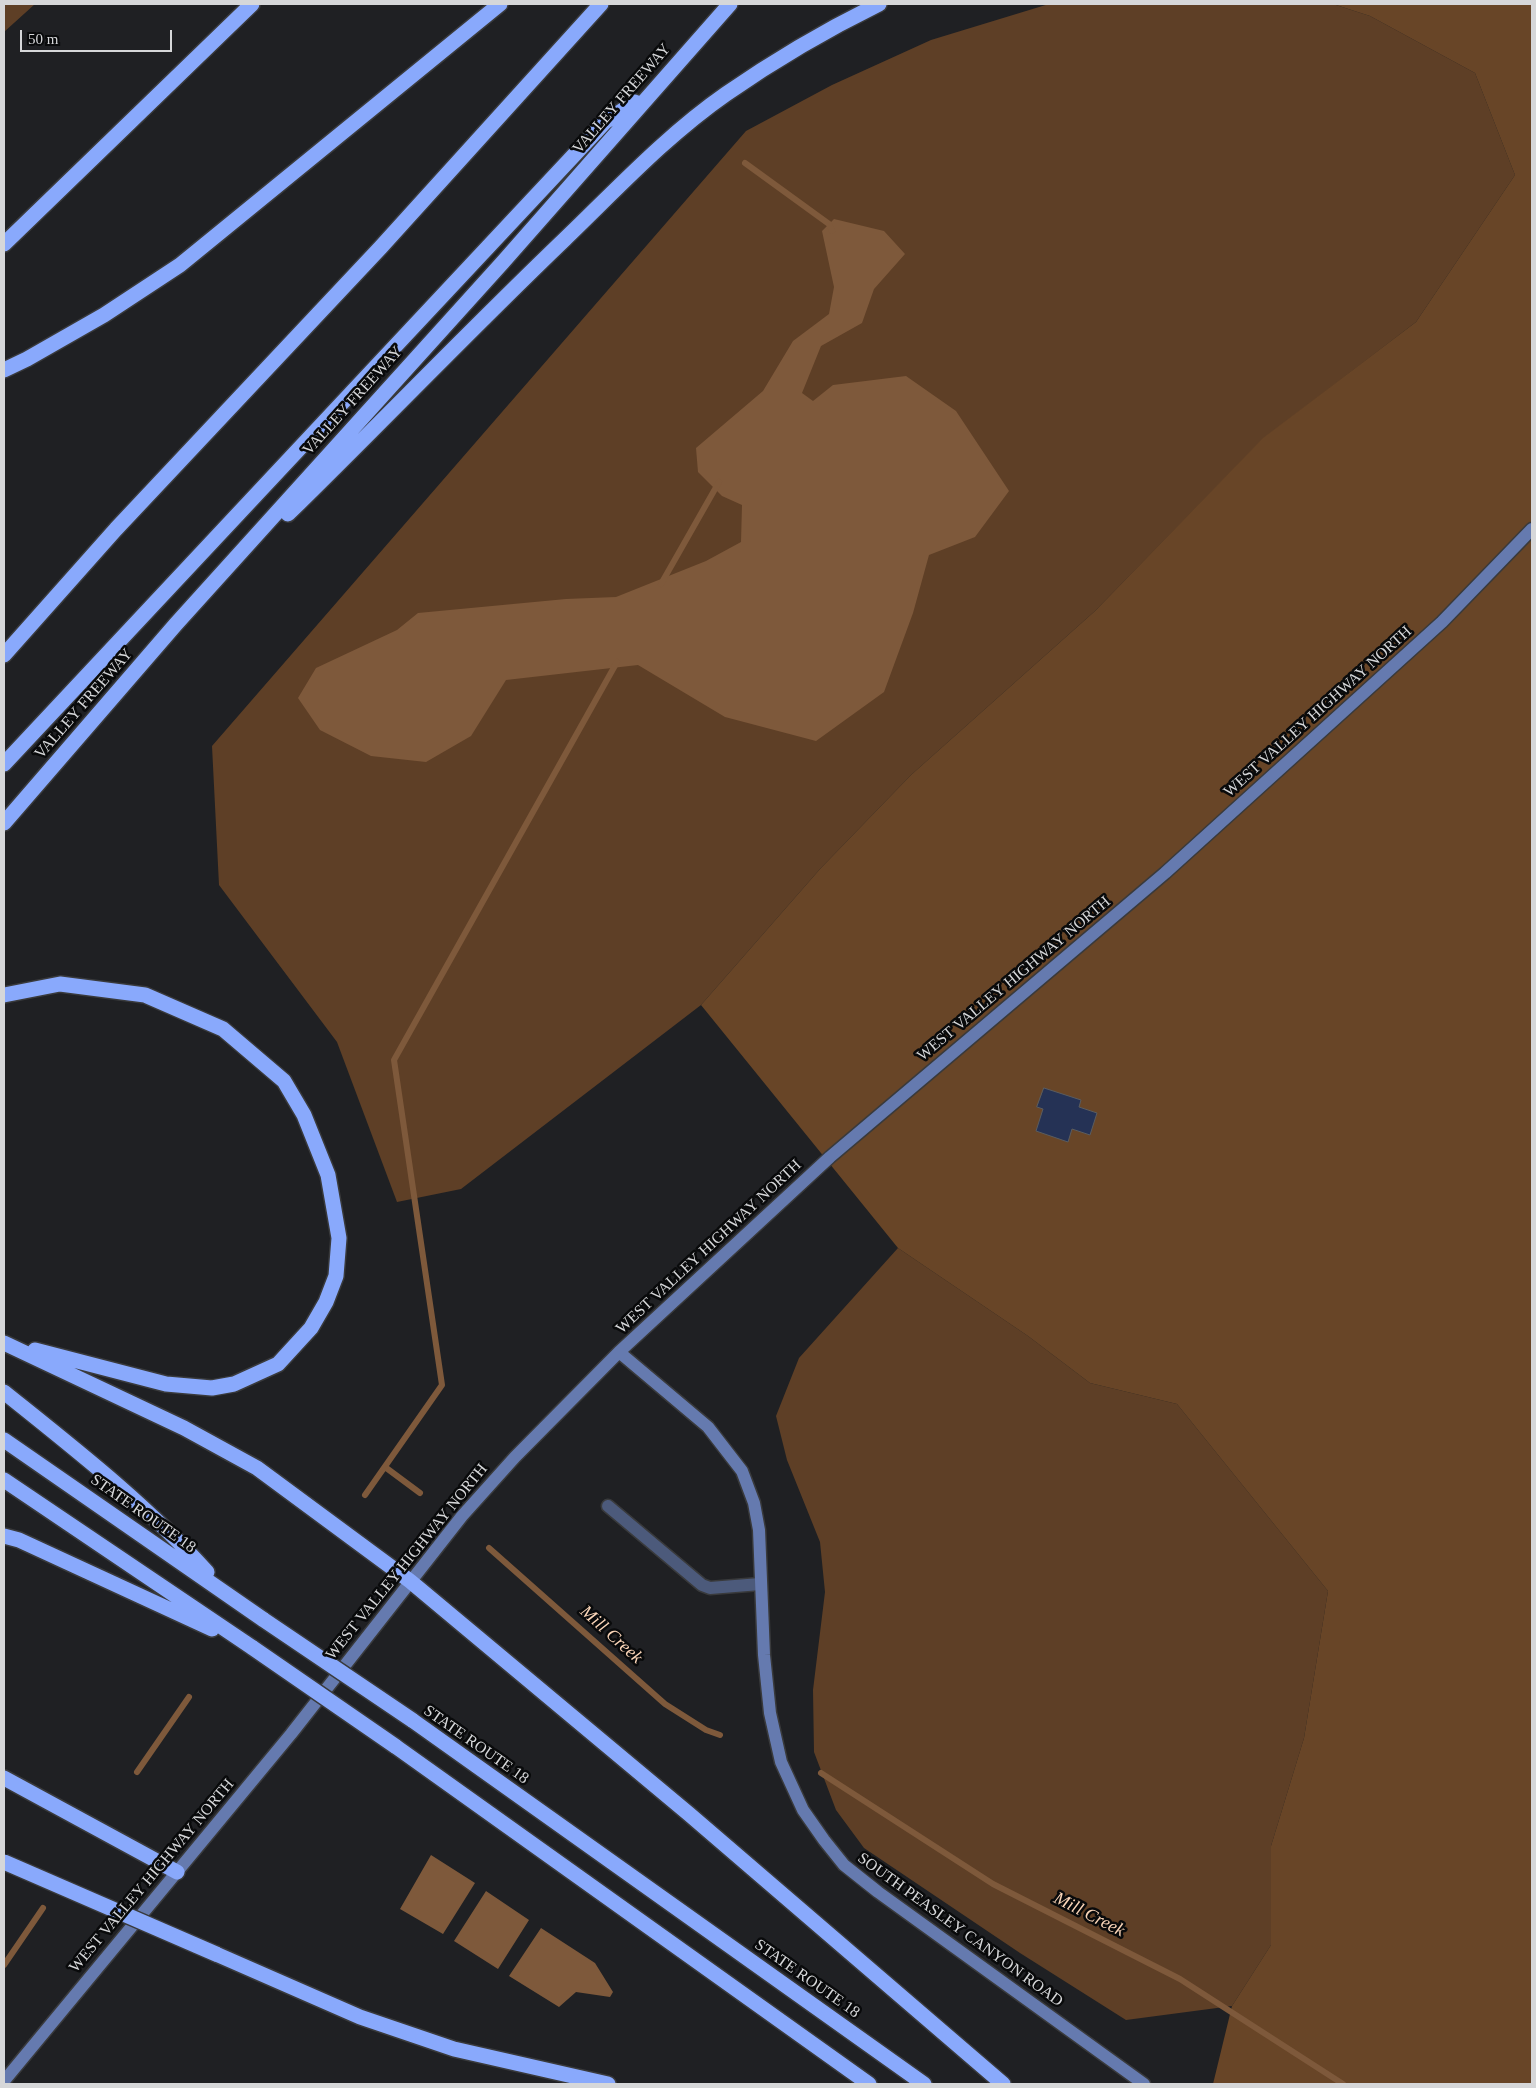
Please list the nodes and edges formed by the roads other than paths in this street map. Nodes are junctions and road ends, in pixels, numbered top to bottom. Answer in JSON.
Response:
{"nodes":[{"id":1,"x":252,"y":4,"type":"edge"},
{"id":2,"x":500,"y":4,"type":"edge"},
{"id":3,"x":601,"y":4,"type":"edge"},
{"id":4,"x":730,"y":4,"type":"edge"},
{"id":5,"x":879,"y":4,"type":"edge"},
{"id":6,"x":651,"y":91,"type":"junction"},
{"id":7,"x":4,"y":244,"type":"edge"},
{"id":8,"x":4,"y":370,"type":"edge"},
{"id":9,"x":1532,"y":528,"type":"edge"},
{"id":10,"x":176,"y":624,"type":"junction"},
{"id":11,"x":4,"y":655,"type":"edge"},
{"id":12,"x":4,"y":764,"type":"edge"},
{"id":13,"x":4,"y":823,"type":"edge"},
{"id":14,"x":4,"y":995,"type":"edge"},
{"id":15,"x":4,"y":1343,"type":"edge"},
{"id":16,"x":619,"y":1352,"type":"junction"},
{"id":17,"x":4,"y":1392,"type":"edge"},
{"id":18,"x":4,"y":1440,"type":"edge"},
{"id":19,"x":4,"y":1480,"type":"edge"},
{"id":20,"x":608,"y":1506,"type":"dead end"},
{"id":21,"x":4,"y":1536,"type":"edge"},
{"id":22,"x":410,"y":1581,"type":"junction"},
{"id":23,"x":760,"y":1584,"type":"junction"},
{"id":24,"x":223,"y":1590,"type":"junction"},
{"id":25,"x":253,"y":1648,"type":"junction"},
{"id":26,"x":4,"y":1772,"type":"edge"},
{"id":27,"x":4,"y":1778,"type":"edge"},
{"id":28,"x":36,"y":1794,"type":"junction"},
{"id":29,"x":4,"y":1862,"type":"edge"},
{"id":30,"x":177,"y":1872,"type":"junction"},
{"id":31,"x":4,"y":2081,"type":"edge"},
{"id":32,"x":608,"y":2084,"type":"edge"},
{"id":33,"x":869,"y":2084,"type":"edge"},
{"id":34,"x":924,"y":2084,"type":"edge"},
{"id":35,"x":1003,"y":2084,"type":"edge"},
{"id":36,"x":1144,"y":2084,"type":"edge"}],
"edges":[{"from":1,"to":7,"type":"highway"},
{"from":2,"to":8,"type":"highway"},
{"from":3,"to":11,"type":"highway"},
{"from":4,"to":6,"type":"highway","name":"VALLEY FREEWAY"},
{"from":5,"to":10,"type":"highway"},
{"from":6,"to":10,"type":"highway","name":"VALLEY FREEWAY"},
{"from":6,"to":12,"type":"highway"},
{"from":9,"to":16,"type":"main road","name":"WEST VALLEY HIGHWAY NORTH"},
{"from":10,"to":13,"type":"highway","name":"VALLEY FREEWAY"},
{"from":14,"to":15,"type":"highway"},
{"from":15,"to":22,"type":"highway"},
{"from":16,"to":22,"type":"main road","name":"WEST VALLEY HIGHWAY NORTH"},
{"from":16,"to":23,"type":"main road","name":"SOUTH PEASLEY CANYON ROAD"},
{"from":17,"to":24,"type":"highway"},
{"from":18,"to":24,"type":"highway","name":"STATE ROUTE 18"},
{"from":19,"to":25,"type":"highway"},
{"from":20,"to":23,"type":"lane"},
{"from":21,"to":25,"type":"highway"},
{"from":22,"to":30,"type":"main road","name":"WEST VALLEY HIGHWAY NORTH"},
{"from":22,"to":35,"type":"highway"},
{"from":23,"to":36,"type":"main road","name":"SOUTH PEASLEY CANYON ROAD"},
{"from":24,"to":34,"type":"highway","name":"STATE ROUTE 18","bridge":true},
{"from":25,"to":33,"type":"highway","bridge":true},
{"from":26,"to":28,"type":"highway"},
{"from":27,"to":28,"type":"highway"},
{"from":28,"to":30,"type":"highway"},
{"from":29,"to":32,"type":"highway","bridge":true},
{"from":30,"to":31,"type":"main road","name":"WEST VALLEY HIGHWAY NORTH"}]}
